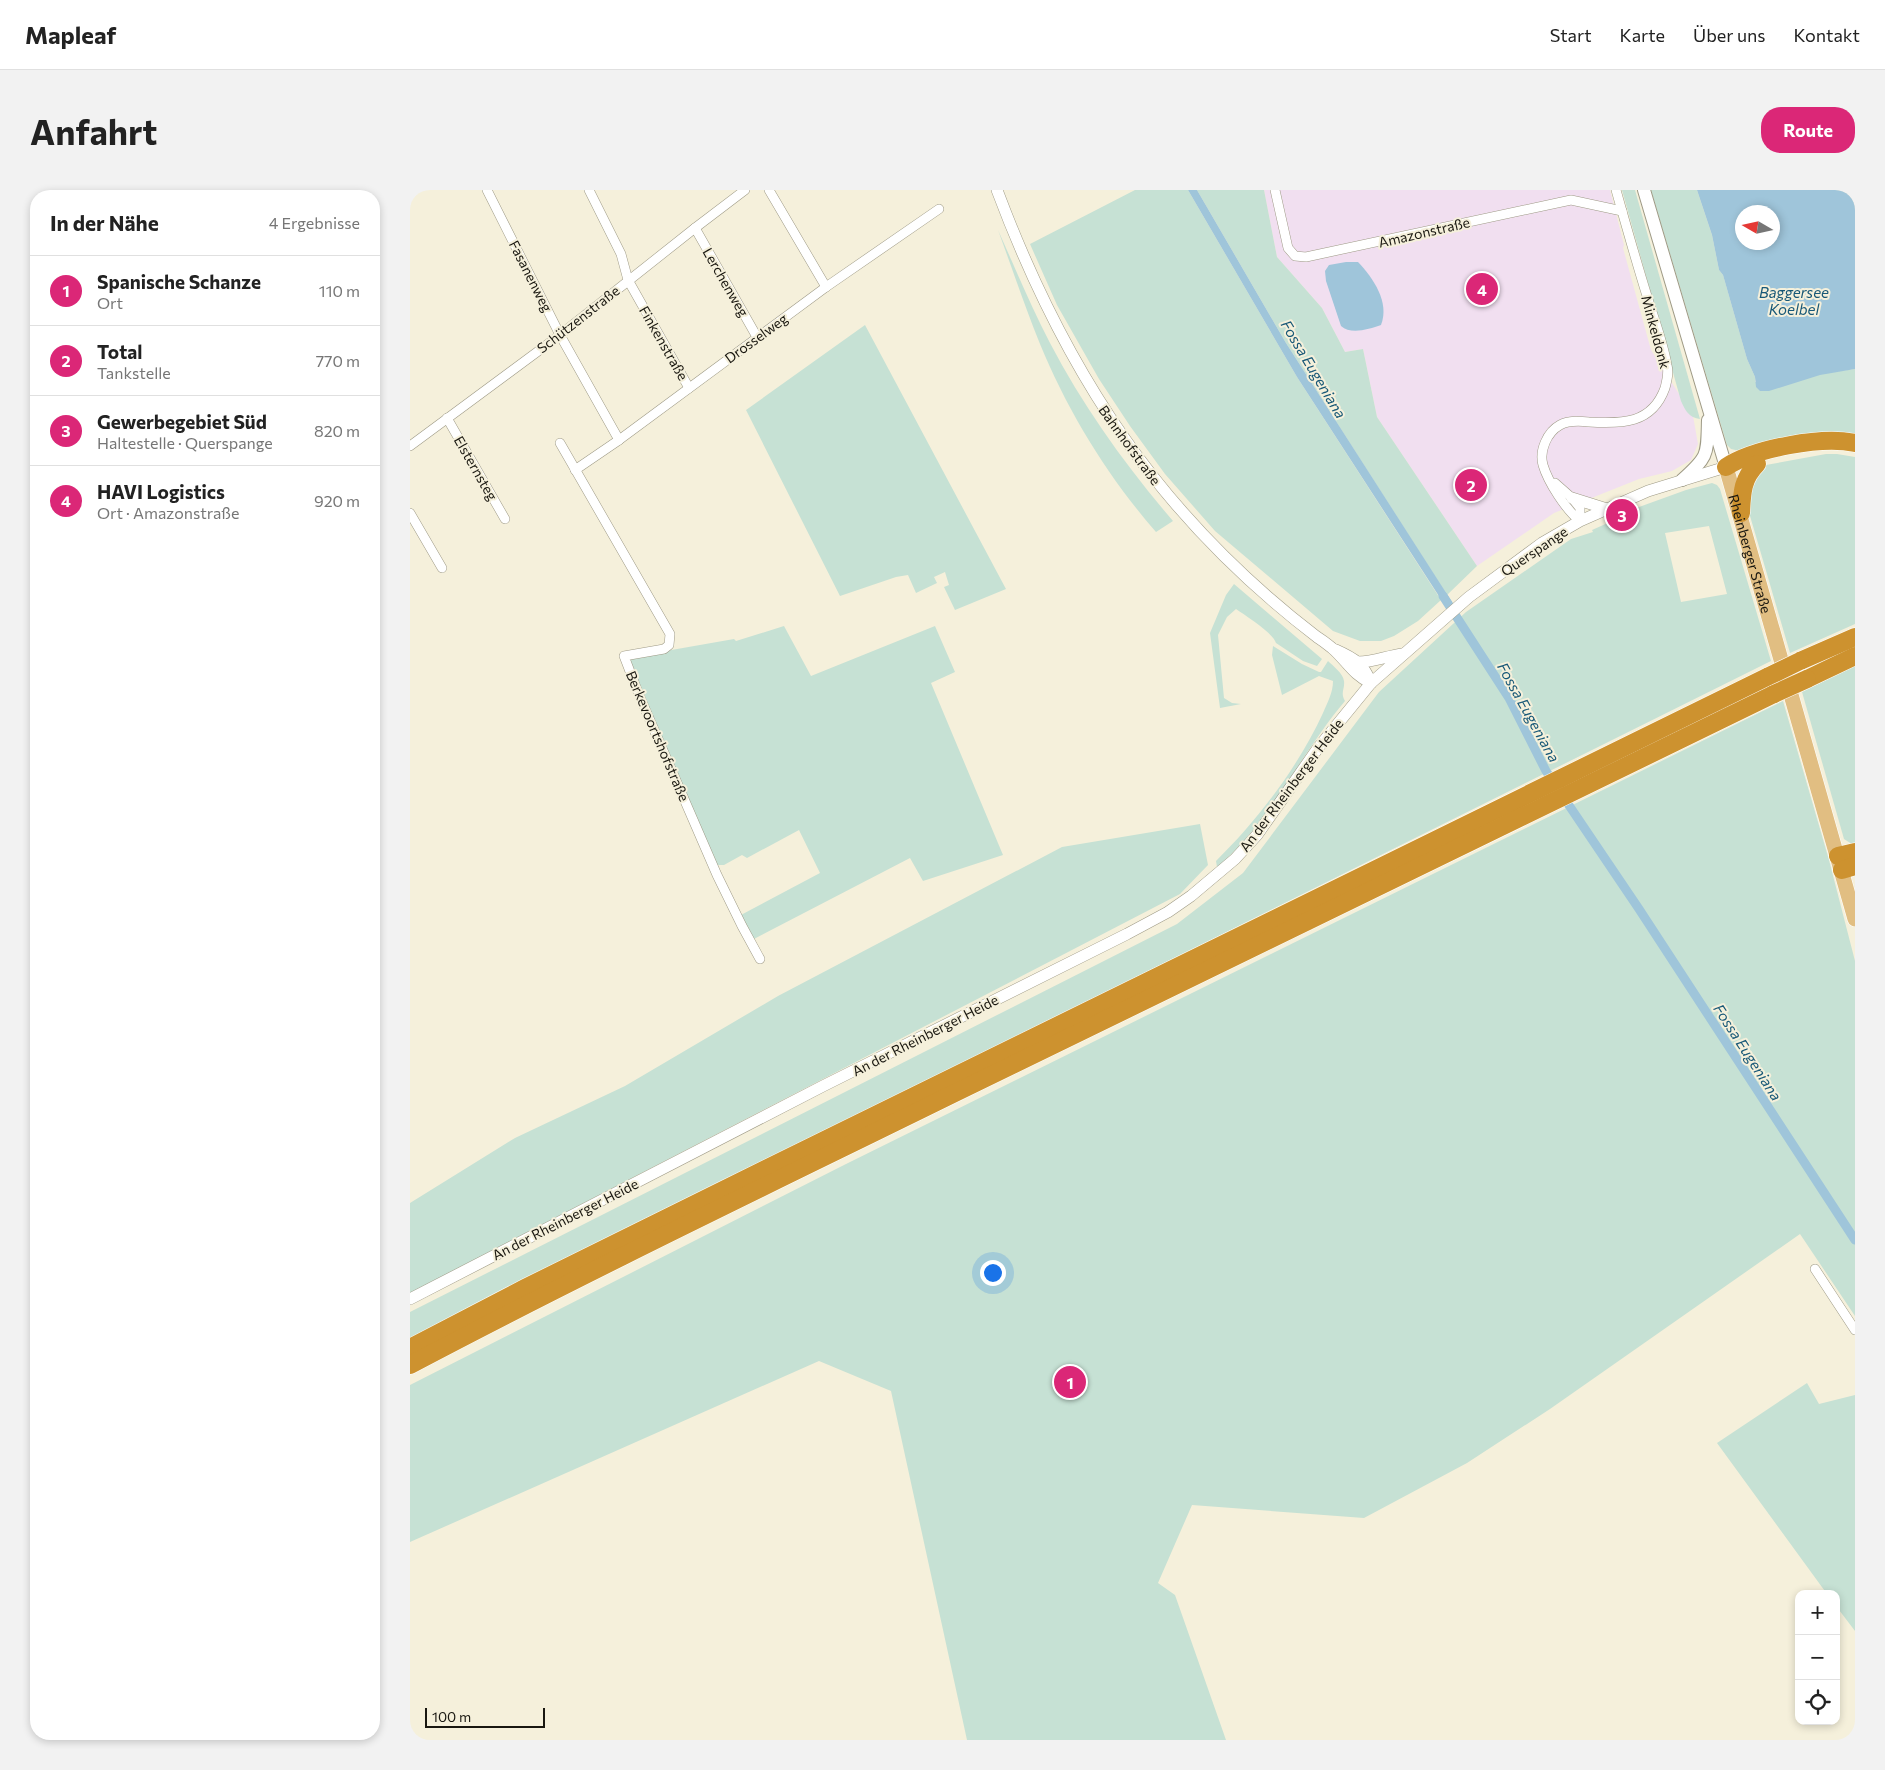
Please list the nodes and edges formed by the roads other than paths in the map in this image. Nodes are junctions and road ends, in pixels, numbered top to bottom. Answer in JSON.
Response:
{"nodes":[{"id":1,"x":487,"y":190,"type":"edge"},
{"id":2,"x":589,"y":190,"type":"edge"},
{"id":3,"x":745,"y":190,"type":"edge"},
{"id":4,"x":769,"y":190,"type":"edge"},
{"id":5,"x":997,"y":190,"type":"edge"},
{"id":6,"x":1274,"y":190,"type":"edge"},
{"id":7,"x":1616,"y":190,"type":"edge"},
{"id":8,"x":1644,"y":190,"type":"edge"},
{"id":9,"x":939,"y":209,"type":"dead end"},
{"id":10,"x":1622,"y":211,"type":"junction"},
{"id":11,"x":695,"y":228,"type":"junction"},
{"id":12,"x":628,"y":280,"type":"junction"},
{"id":13,"x":826,"y":287,"type":"junction"},
{"id":14,"x":560,"y":335,"type":"junction"},
{"id":15,"x":757,"y":337,"type":"junction"},
{"id":16,"x":690,"y":388,"type":"junction"},
{"id":17,"x":1709,"y":410,"type":"junction"},
{"id":18,"x":447,"y":418,"type":"junction"},
{"id":19,"x":618,"y":440,"type":"junction"},
{"id":20,"x":1855,"y":442,"type":"edge"},
{"id":21,"x":560,"y":443,"type":"dead end"},
{"id":22,"x":410,"y":446,"type":"edge"},
{"id":23,"x":1855,"y":451,"type":"edge"},
{"id":24,"x":1757,"y":464,"type":"junction"},
{"id":25,"x":1726,"y":467,"type":"junction"},
{"id":26,"x":575,"y":470,"type":"junction"},
{"id":27,"x":1548,"y":476,"type":"junction"},
{"id":28,"x":1682,"y":480,"type":"junction"},
{"id":29,"x":1572,"y":498,"type":"junction"},
{"id":30,"x":1607,"y":509,"type":"junction"},
{"id":31,"x":410,"y":513,"type":"edge"},
{"id":32,"x":1741,"y":514,"type":"junction"},
{"id":33,"x":505,"y":519,"type":"dead end"},
{"id":34,"x":1580,"y":521,"type":"junction"},
{"id":35,"x":442,"y":568,"type":"dead end"},
{"id":36,"x":1855,"y":628,"type":"edge"},
{"id":37,"x":1847,"y":640,"type":"edge"},
{"id":38,"x":1332,"y":648,"type":"junction"},
{"id":39,"x":1403,"y":654,"type":"junction"},
{"id":40,"x":1855,"y":656,"type":"edge"},
{"id":41,"x":1358,"y":662,"type":"junction"},
{"id":42,"x":1370,"y":683,"type":"junction"},
{"id":43,"x":1577,"y":780,"type":"junction"},
{"id":44,"x":1503,"y":815,"type":"junction"},
{"id":45,"x":1847,"y":861,"type":"edge"},
{"id":46,"x":1855,"y":919,"type":"edge"},
{"id":47,"x":760,"y":959,"type":"dead end"},
{"id":48,"x":1815,"y":1269,"type":"dead end"},
{"id":49,"x":410,"y":1299,"type":"edge"},
{"id":50,"x":1855,"y":1330,"type":"edge"},
{"id":51,"x":410,"y":1348,"type":"edge"},
{"id":52,"x":410,"y":1365,"type":"edge"}],
"edges":[{"from":1,"to":14,"type":"street","name":"Fasanenweg"},
{"from":2,"to":12,"type":"street","name":"Finkenstraße"},
{"from":3,"to":11,"type":"street","name":"Schützenstraße"},
{"from":4,"to":13,"type":"street"},
{"from":5,"to":38,"type":"street","name":"Bahnhofstraße"},
{"from":6,"to":10,"type":"street","name":"Amazonstraße"},
{"from":7,"to":10,"type":"street","name":"Minkeldonk"},
{"from":8,"to":17,"type":"main road","name":"Rheinberger Straße"},
{"from":9,"to":13,"type":"street","name":"Drosselweg"},
{"from":10,"to":27,"type":"street","name":"Minkeldonk"},
{"from":11,"to":12,"type":"street","name":"Schützenstraße"},
{"from":11,"to":15,"type":"street","name":"Lerchenweg"},
{"from":12,"to":14,"type":"street","name":"Schützenstraße"},
{"from":12,"to":16,"type":"street","name":"Finkenstraße"},
{"from":13,"to":15,"type":"street","name":"Drosselweg"},
{"from":14,"to":18,"type":"street","name":"Schützenstraße"},
{"from":14,"to":19,"type":"street","name":"Fasanenweg"},
{"from":15,"to":16,"type":"street","name":"Drosselweg"},
{"from":16,"to":19,"type":"street","name":"Drosselweg"},
{"from":17,"to":25,"type":"main road","name":"Rheinberger Straße"},
{"from":17,"to":28,"type":"main road"},
{"from":18,"to":22,"type":"street","name":"Schützenstraße"},
{"from":18,"to":33,"type":"street","name":"Elsternsteg"},
{"from":19,"to":26,"type":"street","name":"Drosselweg"},
{"from":20,"to":25,"type":"highway"},
{"from":21,"to":26,"type":"street","name":"Berkevoortshofstraße"},
{"from":23,"to":24,"type":"highway"},
{"from":24,"to":25,"type":"highway"},
{"from":24,"to":32,"type":"highway"},
{"from":25,"to":28,"type":"street","name":"Querspange"},
{"from":25,"to":32,"type":"main road","name":"Rheinberger Straße"},
{"from":26,"to":47,"type":"street","name":"Berkevoortshofstraße"},
{"from":27,"to":29,"type":"street"},
{"from":27,"to":34,"type":"street","name":"Minkeldonk"},
{"from":28,"to":30,"type":"street","name":"Querspange"},
{"from":29,"to":30,"type":"street"},
{"from":29,"to":34,"type":"street"},
{"from":30,"to":34,"type":"street","name":"Querspange"},
{"from":31,"to":35,"type":"street"},
{"from":32,"to":45,"type":"main road","name":"Rheinberger Straße"},
{"from":34,"to":39,"type":"street","name":"Querspange"},
{"from":36,"to":37,"type":"highway"},
{"from":37,"to":43,"type":"highway","bridge":true},
{"from":38,"to":41,"type":"street","name":"Bahnhofstraße"},
{"from":38,"to":42,"type":"street","name":"Bahnhofstraße"},
{"from":39,"to":41,"type":"street"},
{"from":39,"to":42,"type":"street","name":"Querspange"},
{"from":40,"to":43,"type":"highway","bridge":true},
{"from":41,"to":42,"type":"street"},
{"from":42,"to":49,"type":"street","name":"An der Rheinberger Heide"},
{"from":43,"to":44,"type":"highway"},
{"from":44,"to":51,"type":"highway"},
{"from":44,"to":52,"type":"highway"},
{"from":45,"to":46,"type":"main road","name":"Rheinberger Straße"},
{"from":48,"to":50,"type":"street"}]}
